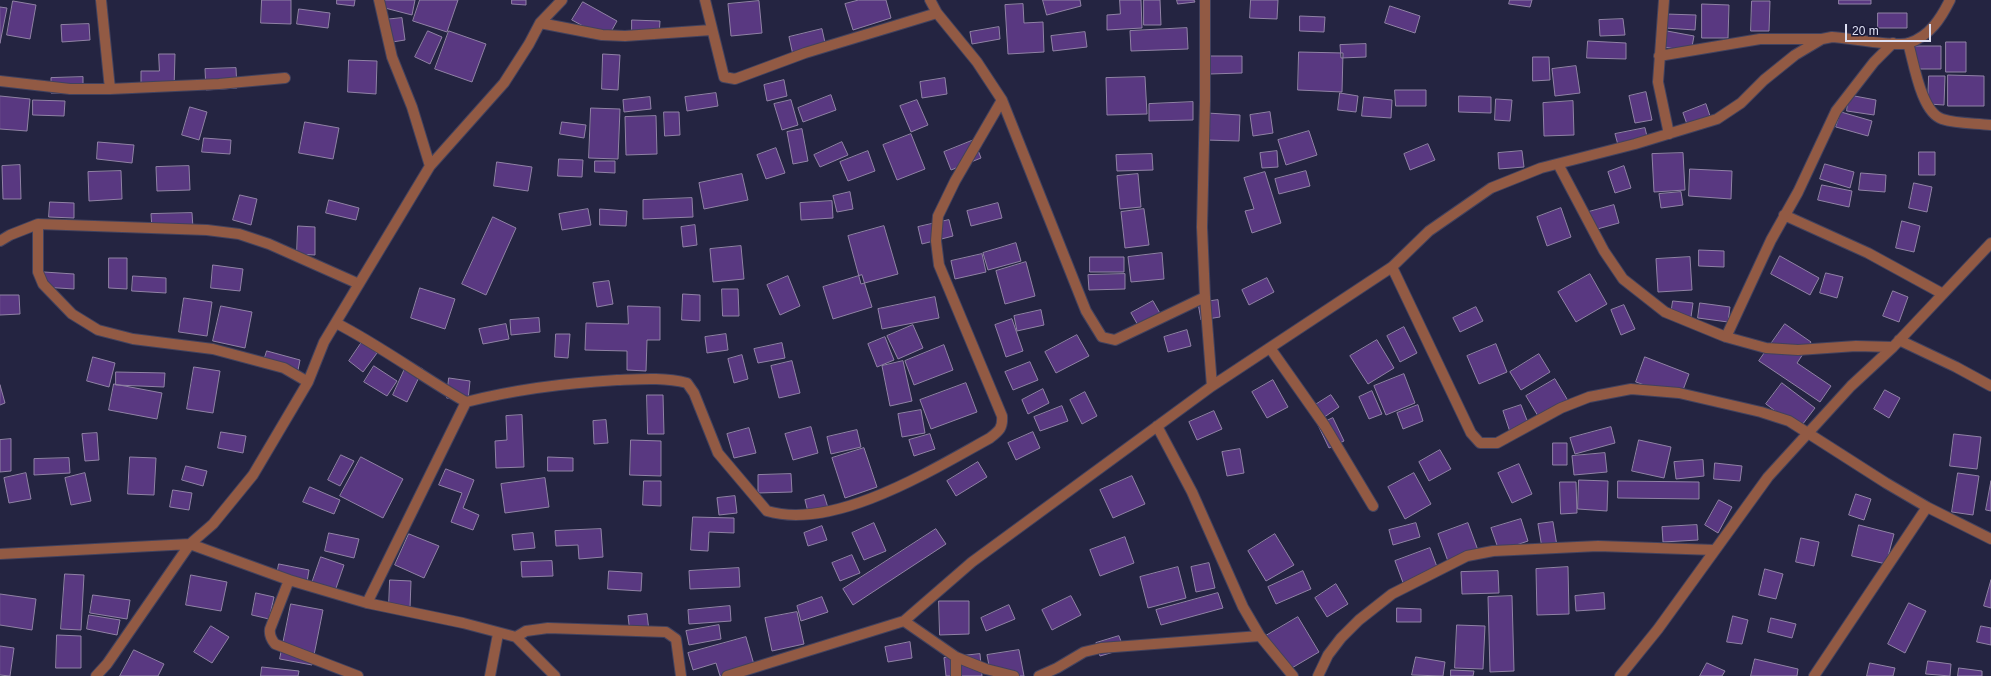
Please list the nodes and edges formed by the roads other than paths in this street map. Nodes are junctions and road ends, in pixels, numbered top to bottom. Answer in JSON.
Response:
{"nodes":[{"id":1,"x":101,"y":0,"type":"edge"},
{"id":2,"x":379,"y":0,"type":"edge"},
{"id":3,"x":562,"y":0,"type":"edge"},
{"id":4,"x":705,"y":0,"type":"edge"},
{"id":5,"x":930,"y":0,"type":"edge"},
{"id":6,"x":1205,"y":0,"type":"edge"},
{"id":7,"x":1664,"y":0,"type":"edge"},
{"id":8,"x":1950,"y":0,"type":"edge"},
{"id":9,"x":937,"y":13,"type":"junction"},
{"id":10,"x":540,"y":23,"type":"junction"},
{"id":11,"x":711,"y":30,"type":"junction"},
{"id":12,"x":1822,"y":39,"type":"junction"},
{"id":13,"x":1893,"y":43,"type":"junction"},
{"id":14,"x":1908,"y":43,"type":"junction"},
{"id":15,"x":1659,"y":56,"type":"junction"},
{"id":16,"x":285,"y":78,"type":"dead end"},
{"id":17,"x":0,"y":81,"type":"edge"},
{"id":18,"x":110,"y":89,"type":"junction"},
{"id":19,"x":1002,"y":100,"type":"junction"},
{"id":20,"x":1991,"y":125,"type":"edge"},
{"id":21,"x":1669,"y":134,"type":"junction"},
{"id":22,"x":1558,"y":164,"type":"junction"},
{"id":23,"x":430,"y":166,"type":"junction"},
{"id":24,"x":1784,"y":215,"type":"junction"},
{"id":25,"x":38,"y":224,"type":"junction"},
{"id":26,"x":0,"y":242,"type":"edge"},
{"id":27,"x":1991,"y":243,"type":"edge"},
{"id":28,"x":1392,"y":267,"type":"junction"},
{"id":29,"x":359,"y":284,"type":"junction"},
{"id":30,"x":1943,"y":294,"type":"junction"},
{"id":31,"x":1205,"y":297,"type":"junction"},
{"id":32,"x":336,"y":323,"type":"junction"},
{"id":33,"x":1726,"y":337,"type":"junction"},
{"id":34,"x":1896,"y":344,"type":"junction"},
{"id":35,"x":1270,"y":348,"type":"junction"},
{"id":36,"x":308,"y":382,"type":"junction"},
{"id":37,"x":1212,"y":386,"type":"junction"},
{"id":38,"x":1991,"y":386,"type":"edge"},
{"id":39,"x":466,"y":402,"type":"junction"},
{"id":40,"x":1157,"y":426,"type":"junction"},
{"id":41,"x":1809,"y":433,"type":"junction"},
{"id":42,"x":1373,"y":506,"type":"dead end"},
{"id":43,"x":1928,"y":507,"type":"junction"},
{"id":44,"x":1991,"y":539,"type":"edge"},
{"id":45,"x":190,"y":544,"type":"junction"},
{"id":46,"x":1715,"y":550,"type":"junction"},
{"id":47,"x":0,"y":554,"type":"edge"},
{"id":48,"x":289,"y":580,"type":"junction"},
{"id":49,"x":367,"y":603,"type":"junction"},
{"id":50,"x":904,"y":620,"type":"junction"},
{"id":51,"x":498,"y":634,"type":"junction"},
{"id":52,"x":1260,"y":636,"type":"junction"},
{"id":53,"x":516,"y":637,"type":"junction"},
{"id":54,"x":956,"y":657,"type":"junction"},
{"id":55,"x":96,"y":676,"type":"edge"},
{"id":56,"x":358,"y":676,"type":"edge"},
{"id":57,"x":490,"y":676,"type":"edge"},
{"id":58,"x":555,"y":676,"type":"edge"},
{"id":59,"x":681,"y":676,"type":"edge"},
{"id":60,"x":727,"y":676,"type":"edge"},
{"id":61,"x":956,"y":676,"type":"edge"},
{"id":62,"x":1014,"y":676,"type":"edge"},
{"id":63,"x":1039,"y":676,"type":"edge"},
{"id":64,"x":1293,"y":676,"type":"edge"},
{"id":65,"x":1318,"y":676,"type":"edge"},
{"id":66,"x":1620,"y":676,"type":"edge"},
{"id":67,"x":1814,"y":676,"type":"edge"}],
"edges":[{"from":1,"to":18,"type":"street"},
{"from":2,"to":23,"type":"street"},
{"from":3,"to":10,"type":"street"},
{"from":4,"to":11,"type":"street"},
{"from":5,"to":9,"type":"street"},
{"from":6,"to":31,"type":"street"},
{"from":7,"to":15,"type":"street"},
{"from":8,"to":14,"type":"street"},
{"from":9,"to":11,"type":"street"},
{"from":9,"to":19,"type":"street"},
{"from":10,"to":11,"type":"street"},
{"from":10,"to":23,"type":"street"},
{"from":12,"to":13,"type":"street"},
{"from":12,"to":15,"type":"street"},
{"from":12,"to":21,"type":"street"},
{"from":13,"to":14,"type":"street"},
{"from":13,"to":24,"type":"street"},
{"from":14,"to":20,"type":"street"},
{"from":15,"to":21,"type":"street"},
{"from":16,"to":18,"type":"street"},
{"from":17,"to":18,"type":"street"},
{"from":19,"to":31,"type":"street"},
{"from":19,"to":39,"type":"street"},
{"from":21,"to":22,"type":"street"},
{"from":22,"to":28,"type":"street"},
{"from":22,"to":33,"type":"street"},
{"from":23,"to":29,"type":"street"},
{"from":24,"to":30,"type":"street"},
{"from":24,"to":33,"type":"street"},
{"from":25,"to":26,"type":"street"},
{"from":25,"to":29,"type":"street"},
{"from":25,"to":36,"type":"street"},
{"from":27,"to":30,"type":"street"},
{"from":28,"to":35,"type":"street"},
{"from":28,"to":41,"type":"street"},
{"from":29,"to":32,"type":"street"},
{"from":30,"to":34,"type":"street"},
{"from":31,"to":37,"type":"street"},
{"from":32,"to":36,"type":"street"},
{"from":32,"to":39,"type":"street"},
{"from":33,"to":34,"type":"street"},
{"from":34,"to":38,"type":"street"},
{"from":34,"to":41,"type":"street"},
{"from":35,"to":37,"type":"street"},
{"from":35,"to":42,"type":"street"},
{"from":36,"to":45,"type":"street"},
{"from":37,"to":40,"type":"street"},
{"from":39,"to":49,"type":"street"},
{"from":40,"to":50,"type":"street"},
{"from":40,"to":52,"type":"street"},
{"from":41,"to":43,"type":"street"},
{"from":41,"to":46,"type":"street"},
{"from":43,"to":44,"type":"street"},
{"from":43,"to":67,"type":"street"},
{"from":45,"to":47,"type":"street"},
{"from":45,"to":48,"type":"street"},
{"from":45,"to":55,"type":"street"},
{"from":46,"to":65,"type":"street"},
{"from":46,"to":66,"type":"street"},
{"from":48,"to":49,"type":"street"},
{"from":48,"to":56,"type":"street"},
{"from":49,"to":51,"type":"street"},
{"from":50,"to":54,"type":"street"},
{"from":50,"to":60,"type":"street"},
{"from":51,"to":53,"type":"street"},
{"from":51,"to":57,"type":"street"},
{"from":52,"to":63,"type":"street"},
{"from":52,"to":64,"type":"street"},
{"from":53,"to":58,"type":"street"},
{"from":53,"to":59,"type":"street"},
{"from":54,"to":61,"type":"street"},
{"from":54,"to":62,"type":"street"}]}
